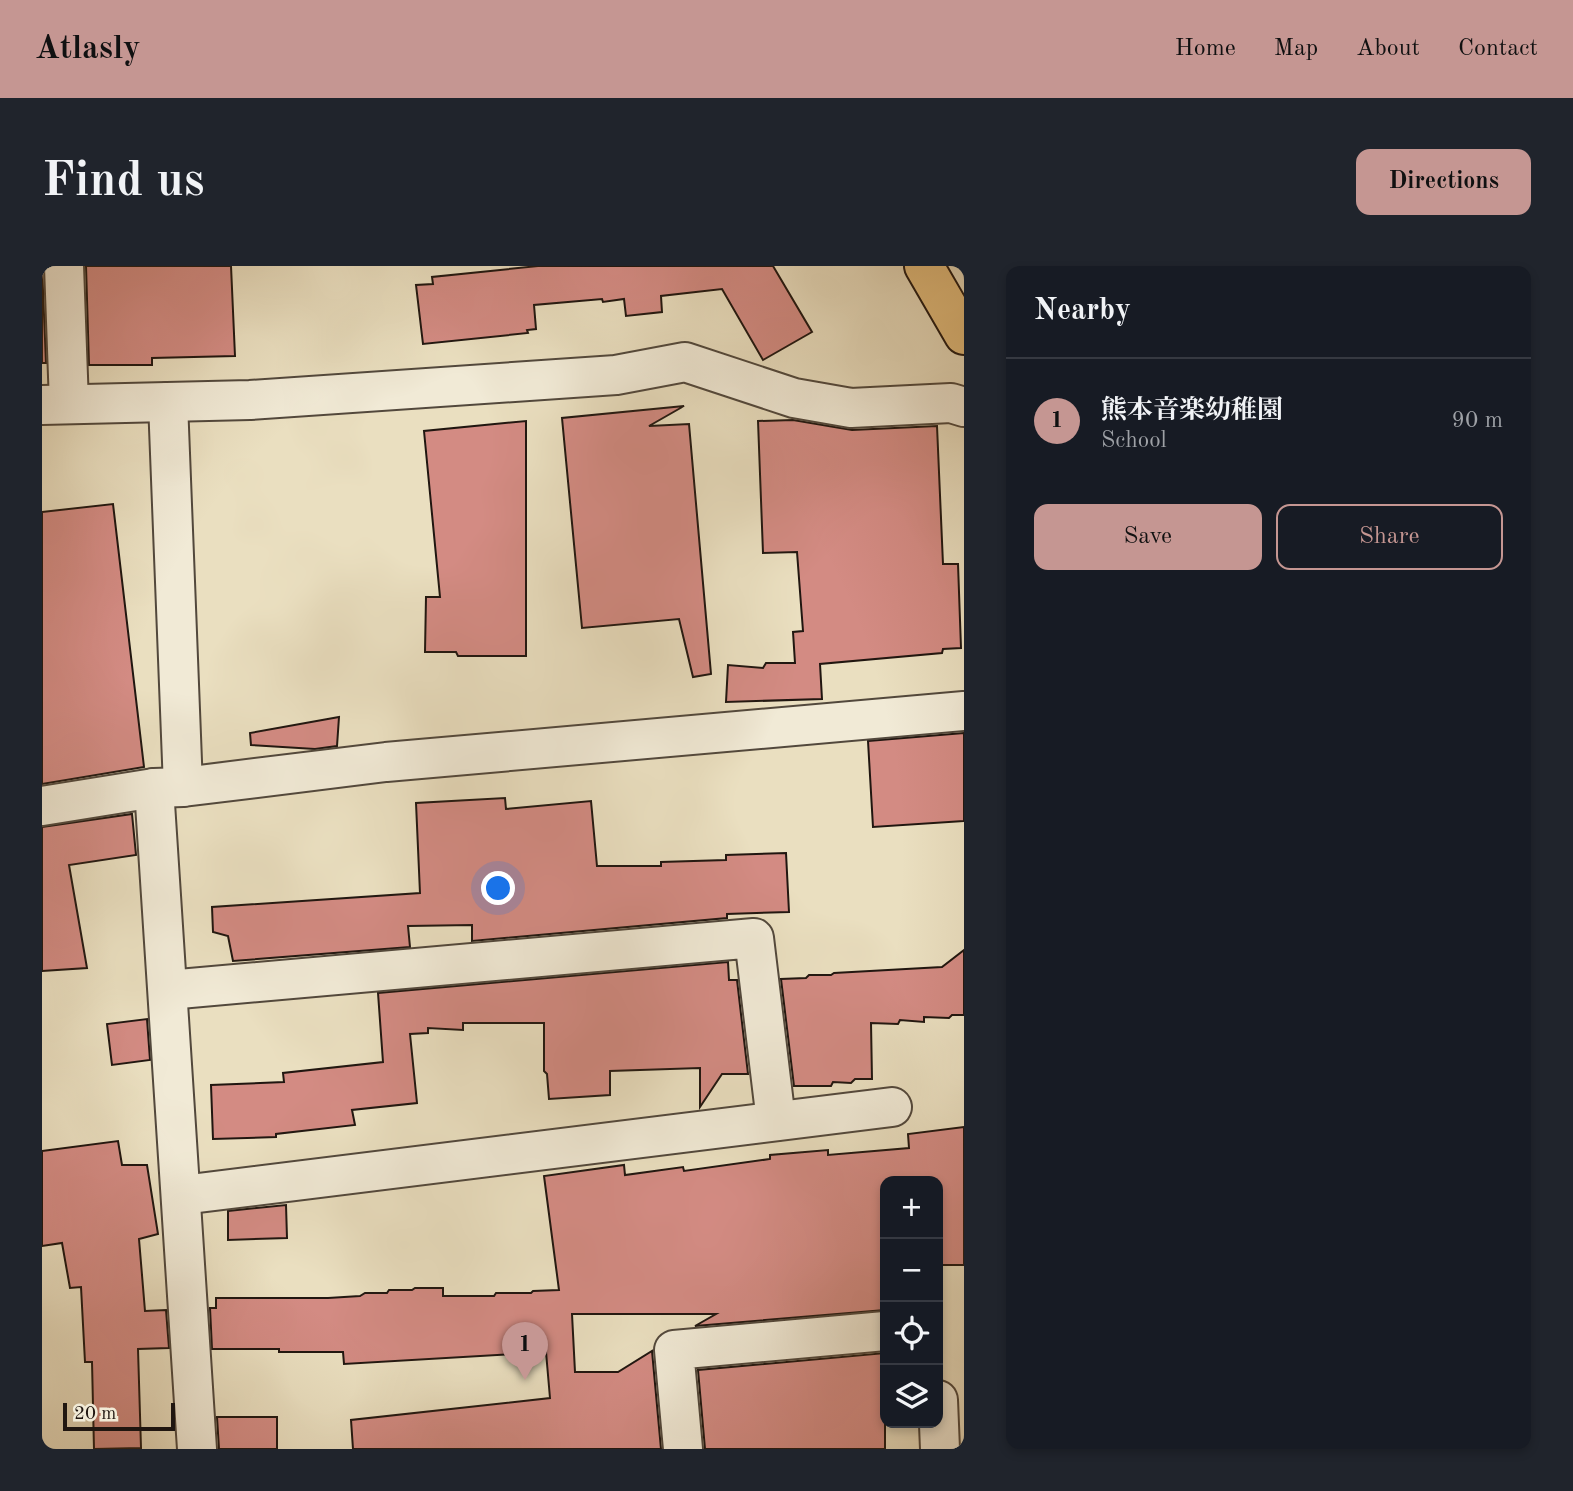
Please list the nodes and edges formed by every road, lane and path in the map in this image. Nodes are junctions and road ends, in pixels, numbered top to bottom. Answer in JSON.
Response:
{"nodes":[{"id":1,"x":64,"y":266,"type":"edge"},
{"id":2,"x":924,"y":266,"type":"edge"},
{"id":3,"x":964,"y":335,"type":"edge"},
{"id":4,"x":168,"y":402,"type":"junction"},
{"id":5,"x":55,"y":404,"type":"edge"},
{"id":6,"x":964,"y":407,"type":"edge"},
{"id":7,"x":964,"y":711,"type":"edge"},
{"id":8,"x":169,"y":788,"type":"junction"},
{"id":9,"x":42,"y":806,"type":"edge"},
{"id":10,"x":168,"y":990,"type":"junction"},
{"id":11,"x":892,"y":1107,"type":"dead end"},
{"id":12,"x":776,"y":1121,"type":"junction"},
{"id":13,"x":182,"y":1195,"type":"junction"},
{"id":14,"x":880,"y":1331,"type":"edge"},
{"id":15,"x":939,"y":1428,"type":"edge"},
{"id":16,"x":197,"y":1449,"type":"edge"},
{"id":17,"x":683,"y":1449,"type":"edge"},
{"id":18,"x":940,"y":1449,"type":"edge"}],
"edges":[{"from":1,"to":5,"type":"street"},
{"from":2,"to":3,"type":"highway"},
{"from":4,"to":5,"type":"street"},
{"from":4,"to":6,"type":"street"},
{"from":4,"to":8,"type":"street"},
{"from":7,"to":8,"type":"street"},
{"from":8,"to":9,"type":"street"},
{"from":8,"to":10,"type":"street"},
{"from":10,"to":12,"type":"street"},
{"from":10,"to":13,"type":"street"},
{"from":11,"to":12,"type":"street"},
{"from":12,"to":13,"type":"street"},
{"from":13,"to":16,"type":"street"},
{"from":14,"to":17,"type":"street"},
{"from":15,"to":18,"type":"street"}]}
